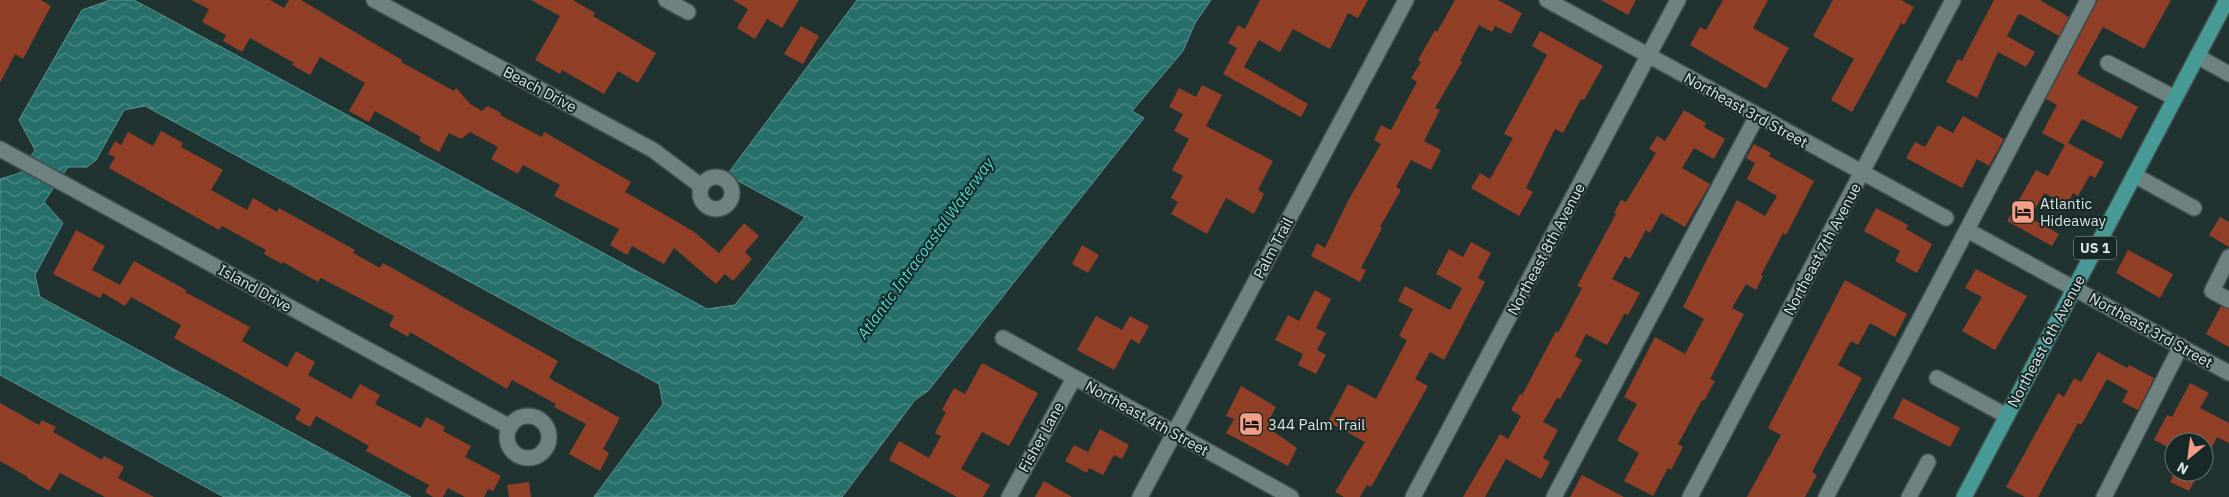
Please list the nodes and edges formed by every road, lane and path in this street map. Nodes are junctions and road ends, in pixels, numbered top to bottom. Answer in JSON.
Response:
{"nodes":[{"id":1,"x":374,"y":0,"type":"edge"},
{"id":2,"x":666,"y":0,"type":"edge"},
{"id":3,"x":1406,"y":0,"type":"edge"},
{"id":4,"x":1547,"y":0,"type":"edge"},
{"id":5,"x":1678,"y":0,"type":"edge"},
{"id":6,"x":1954,"y":0,"type":"edge"},
{"id":7,"x":2088,"y":0,"type":"edge"},
{"id":8,"x":2227,"y":0,"type":"edge"},
{"id":9,"x":688,"y":12,"type":"dead end"},
{"id":10,"x":1649,"y":56,"type":"junction"},
{"id":11,"x":2196,"y":56,"type":"junction"},
{"id":12,"x":2108,"y":63,"type":"dead end"},
{"id":13,"x":2229,"y":74,"type":"edge"},
{"id":14,"x":2174,"y":98,"type":"junction"},
{"id":15,"x":1757,"y":116,"type":"junction"},
{"id":16,"x":0,"y":149,"type":"edge"},
{"id":17,"x":1862,"y":173,"type":"junction"},
{"id":18,"x":2134,"y":174,"type":"junction"},
{"id":19,"x":701,"y":186,"type":"dead end"},
{"id":20,"x":2194,"y":208,"type":"dead end"},
{"id":21,"x":1946,"y":218,"type":"dead end"},
{"id":22,"x":1967,"y":230,"type":"junction"},
{"id":23,"x":2229,"y":258,"type":"edge"},
{"id":24,"x":2074,"y":288,"type":"junction"},
{"id":25,"x":2229,"y":300,"type":"edge"},
{"id":26,"x":1003,"y":338,"type":"dead end"},
{"id":27,"x":2181,"y":346,"type":"junction"},
{"id":28,"x":2229,"y":373,"type":"edge"},
{"id":29,"x":1074,"y":378,"type":"junction"},
{"id":30,"x":1937,"y":378,"type":"dead end"},
{"id":31,"x":2007,"y":416,"type":"junction"},
{"id":32,"x":510,"y":427,"type":"dead end"},
{"id":33,"x":1173,"y":433,"type":"junction"},
{"id":34,"x":1928,"y":462,"type":"dead end"},
{"id":35,"x":1009,"y":497,"type":"edge"},
{"id":36,"x":1140,"y":497,"type":"edge"},
{"id":37,"x":1291,"y":497,"type":"edge"},
{"id":38,"x":1413,"y":497,"type":"edge"},
{"id":39,"x":1554,"y":497,"type":"edge"},
{"id":40,"x":1690,"y":497,"type":"edge"},
{"id":41,"x":1826,"y":497,"type":"edge"},
{"id":42,"x":1909,"y":497,"type":"edge"},
{"id":43,"x":1964,"y":497,"type":"edge"},
{"id":44,"x":2104,"y":497,"type":"edge"}],
"edges":[{"from":1,"to":19,"type":"street","name":"Beach Drive"},
{"from":2,"to":9,"type":"street"},
{"from":3,"to":33,"type":"street","name":"Palm Trail"},
{"from":4,"to":10,"type":"street","name":"Northeast 3rd Street"},
{"from":5,"to":10,"type":"street","name":"Northeast 8th Avenue"},
{"from":6,"to":17,"type":"street","name":"Northeast 7th Avenue"},
{"from":7,"to":22,"type":"street"},
{"from":8,"to":11,"type":"main road","name":"Northeast 6th Avenue","number":"US 1"},
{"from":10,"to":15,"type":"street","name":"Northeast 3rd Street"},
{"from":10,"to":38,"type":"street","name":"Northeast 8th Avenue"},
{"from":11,"to":13,"type":"street"},
{"from":11,"to":14,"type":"main road","name":"Northeast 6th Avenue","number":"US 1"},
{"from":12,"to":14,"type":"street"},
{"from":14,"to":18,"type":"main road","name":"Northeast 6th Avenue","number":"US 1"},
{"from":15,"to":17,"type":"street","name":"Northeast 3rd Street"},
{"from":15,"to":39,"type":"street"},
{"from":16,"to":32,"type":"street","name":"Island Drive"},
{"from":17,"to":21,"type":"street","name":"Northeast 3rd Street"},
{"from":17,"to":40,"type":"street","name":"Northeast 7th Avenue"},
{"from":18,"to":20,"type":"street"},
{"from":18,"to":24,"type":"main road","name":"Northeast 6th Avenue","number":"US 1"},
{"from":22,"to":24,"type":"street","name":"Northeast 3rd Street"},
{"from":22,"to":41,"type":"street"},
{"from":23,"to":25,"type":"street"},
{"from":24,"to":27,"type":"street","name":"Northeast 3rd Street"},
{"from":24,"to":31,"type":"main road","name":"Northeast 6th Avenue","number":"US 1"},
{"from":26,"to":29,"type":"street","name":"Northeast 4th Street"},
{"from":27,"to":28,"type":"street","name":"Northeast 3rd Street"},
{"from":27,"to":44,"type":"street"},
{"from":29,"to":33,"type":"street","name":"Northeast 4th Street"},
{"from":29,"to":35,"type":"street","name":"Fisher Lane"},
{"from":30,"to":31,"type":"street"},
{"from":31,"to":43,"type":"main road","name":"Northeast 6th Avenue","number":"US 1"},
{"from":33,"to":36,"type":"street","name":"Palm Trail"},
{"from":33,"to":37,"type":"street","name":"Northeast 4th Street"},
{"from":34,"to":42,"type":"street"}]}
